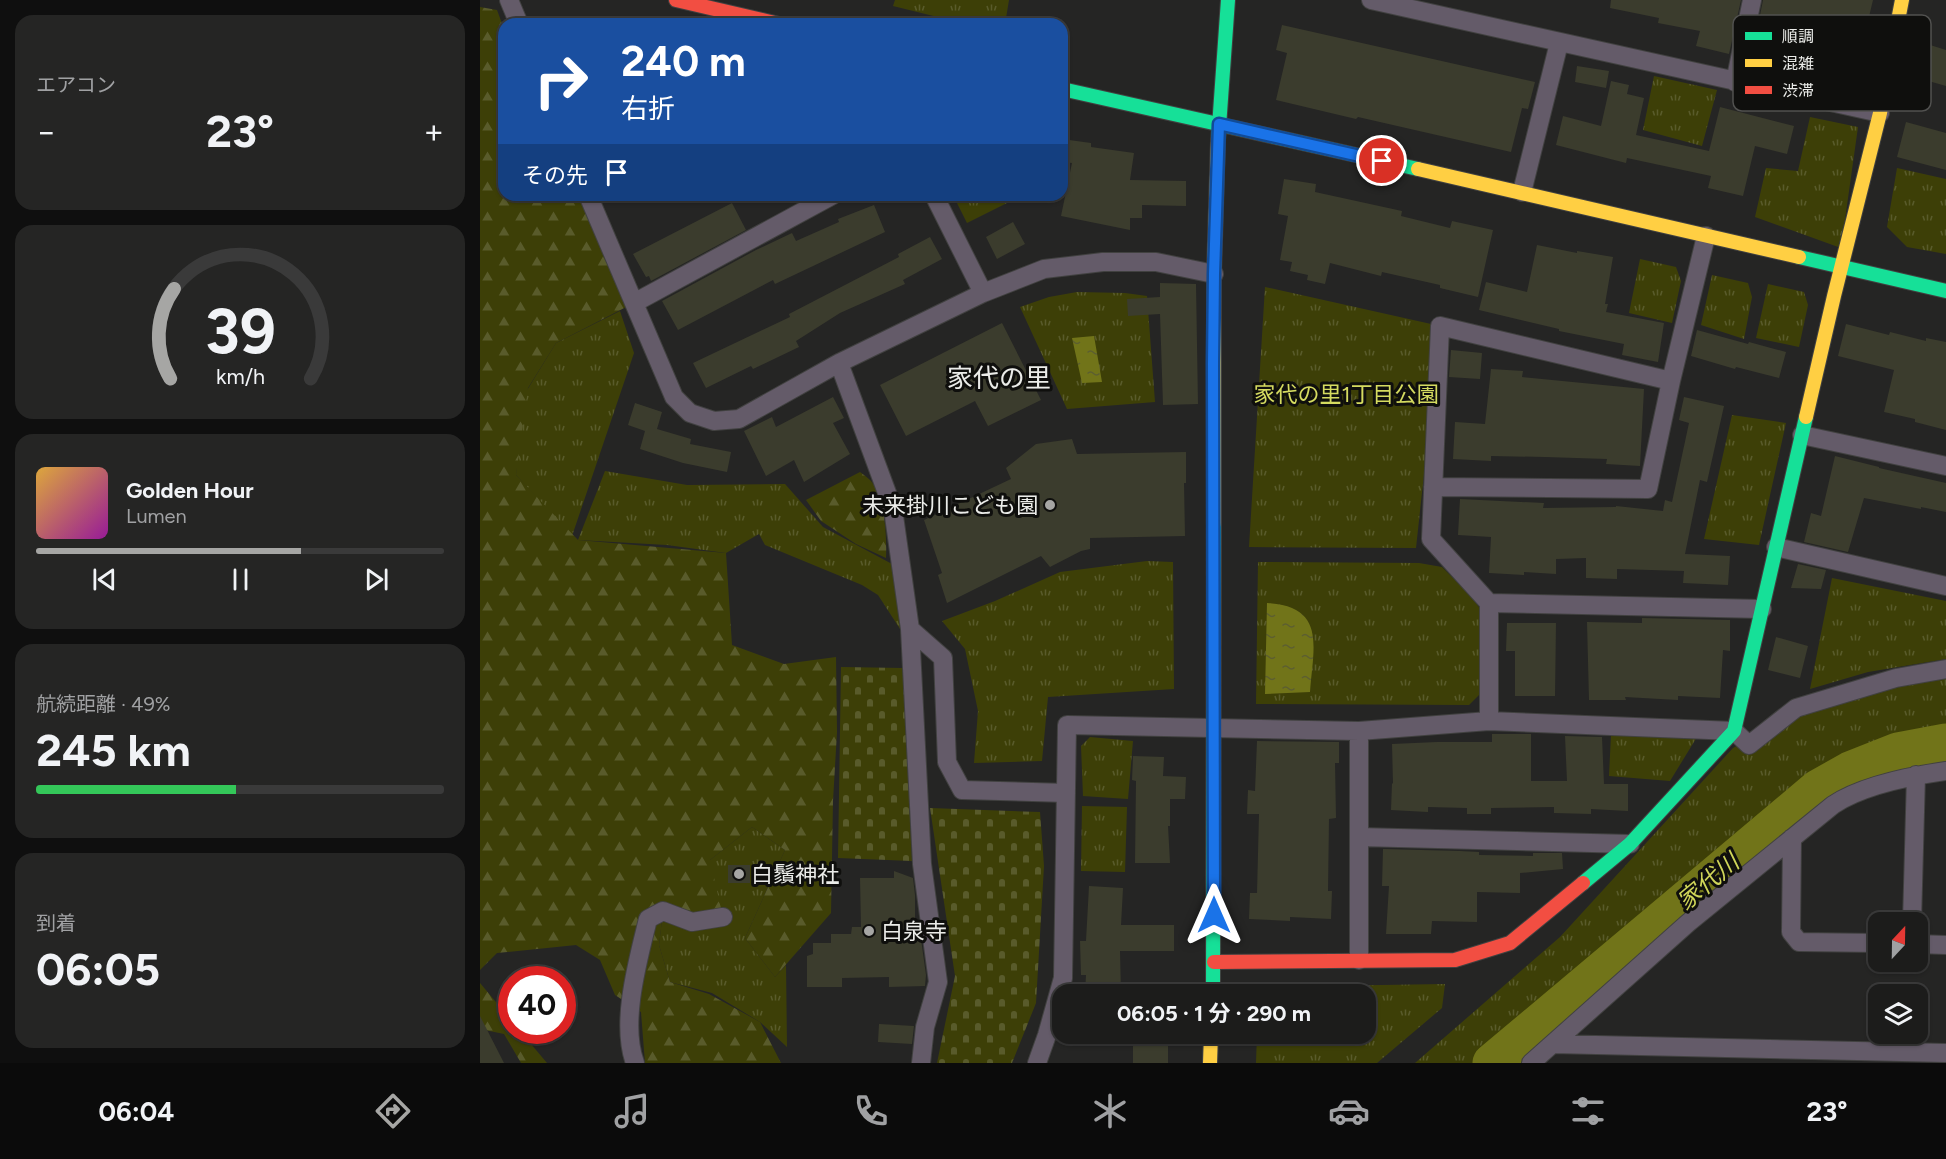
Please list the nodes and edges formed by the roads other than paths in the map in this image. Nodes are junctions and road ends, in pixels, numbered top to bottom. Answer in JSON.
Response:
{"nodes":[{"id":1,"x":509,"y":0,"type":"edge"},
{"id":2,"x":676,"y":0,"type":"edge"},
{"id":3,"x":1371,"y":0,"type":"edge"},
{"id":4,"x":1752,"y":0,"type":"edge"},
{"id":5,"x":1902,"y":0,"type":"edge"},
{"id":6,"x":1227,"y":1,"type":"edge"},
{"id":7,"x":1749,"y":15,"type":"edge"},
{"id":8,"x":1899,"y":15,"type":"edge"},
{"id":9,"x":516,"y":18,"type":"edge"},
{"id":10,"x":752,"y":18,"type":"edge"},
{"id":11,"x":1559,"y":43,"type":"junction"},
{"id":12,"x":1733,"y":82,"type":"edge"},
{"id":13,"x":1068,"y":90,"type":"edge"},
{"id":14,"x":1866,"y":111,"type":"edge"},
{"id":15,"x":1881,"y":111,"type":"edge"},
{"id":16,"x":1880,"y":114,"type":"junction"},
{"id":17,"x":1219,"y":124,"type":"junction"},
{"id":18,"x":1522,"y":192,"type":"junction"},
{"id":19,"x":591,"y":201,"type":"edge"},
{"id":20,"x":822,"y":201,"type":"edge"},
{"id":21,"x":937,"y":201,"type":"edge"},
{"id":22,"x":1706,"y":236,"type":"junction"},
{"id":23,"x":1842,"y":266,"type":"junction"},
{"id":24,"x":1214,"y":274,"type":"junction"},
{"id":25,"x":1946,"y":291,"type":"edge"},
{"id":26,"x":983,"y":293,"type":"junction"},
{"id":27,"x":634,"y":303,"type":"junction"},
{"id":28,"x":839,"y":363,"type":"junction"},
{"id":29,"x":1671,"y":381,"type":"junction"},
{"id":30,"x":1802,"y":435,"type":"junction"},
{"id":31,"x":1946,"y":466,"type":"edge"},
{"id":32,"x":1433,"y":487,"type":"junction"},
{"id":33,"x":1776,"y":547,"type":"junction"},
{"id":34,"x":1946,"y":586,"type":"edge"},
{"id":35,"x":1489,"y":603,"type":"junction"},
{"id":36,"x":1762,"y":609,"type":"junction"},
{"id":37,"x":910,"y":629,"type":"junction"},
{"id":38,"x":1946,"y":669,"type":"edge"},
{"id":39,"x":1489,"y":721,"type":"junction"},
{"id":40,"x":1213,"y":726,"type":"junction"},
{"id":41,"x":1359,"y":730,"type":"junction"},
{"id":42,"x":1734,"y":731,"type":"junction"},
{"id":43,"x":1946,"y":771,"type":"edge"},
{"id":44,"x":1916,"y":775,"type":"junction"},
{"id":45,"x":1066,"y":793,"type":"junction"},
{"id":46,"x":1359,"y":837,"type":"junction"},
{"id":47,"x":1792,"y":838,"type":"junction"},
{"id":48,"x":1630,"y":844,"type":"junction"},
{"id":49,"x":1912,"y":912,"type":"edge"},
{"id":50,"x":723,"y":917,"type":"dead end"},
{"id":51,"x":1868,"y":944,"type":"edge"},
{"id":52,"x":1928,"y":944,"type":"edge"},
{"id":53,"x":1946,"y":945,"type":"edge"},
{"id":54,"x":1359,"y":960,"type":"junction"},
{"id":55,"x":1214,"y":962,"type":"junction"},
{"id":56,"x":1213,"y":984,"type":"edge"},
{"id":57,"x":1211,"y":1044,"type":"edge"},
{"id":58,"x":1553,"y":1044,"type":"junction"},
{"id":59,"x":1946,"y":1053,"type":"edge"},
{"id":60,"x":1767,"y":1056,"type":"edge"},
{"id":61,"x":1866,"y":1057,"type":"edge"},
{"id":62,"x":635,"y":1063,"type":"edge"},
{"id":63,"x":921,"y":1063,"type":"edge"},
{"id":64,"x":1037,"y":1063,"type":"edge"},
{"id":65,"x":1210,"y":1063,"type":"edge"},
{"id":66,"x":1532,"y":1063,"type":"edge"}],
"edges":[{"from":1,"to":9,"type":"street"},
{"from":2,"to":10,"type":"street"},
{"from":3,"to":11,"type":"street"},
{"from":4,"to":7,"type":"street"},
{"from":5,"to":8,"type":"street"},
{"from":6,"to":17,"type":"street"},
{"from":11,"to":12,"type":"street"},
{"from":11,"to":18,"type":"street"},
{"from":13,"to":17,"type":"street"},
{"from":14,"to":16,"type":"street"},
{"from":15,"to":16,"type":"street"},
{"from":16,"to":23,"type":"street"},
{"from":17,"to":18,"type":"street"},
{"from":17,"to":24,"type":"street"},
{"from":18,"to":22,"type":"street"},
{"from":19,"to":27,"type":"street"},
{"from":20,"to":27,"type":"street"},
{"from":21,"to":26,"type":"street"},
{"from":22,"to":23,"type":"street"},
{"from":22,"to":29,"type":"street"},
{"from":23,"to":25,"type":"street"},
{"from":23,"to":30,"type":"street"},
{"from":24,"to":26,"type":"street"},
{"from":24,"to":40,"type":"street"},
{"from":26,"to":28,"type":"street"},
{"from":27,"to":28,"type":"street"},
{"from":28,"to":37,"type":"street"},
{"from":29,"to":32,"type":"street"},
{"from":29,"to":32,"type":"street"},
{"from":30,"to":31,"type":"street"},
{"from":30,"to":33,"type":"street"},
{"from":32,"to":35,"type":"street"},
{"from":33,"to":34,"type":"street"},
{"from":33,"to":36,"type":"street"},
{"from":35,"to":36,"type":"street"},
{"from":35,"to":39,"type":"street"},
{"from":36,"to":42,"type":"street"},
{"from":37,"to":45,"type":"street"},
{"from":37,"to":63,"type":"street"},
{"from":38,"to":42,"type":"street"},
{"from":39,"to":41,"type":"street"},
{"from":39,"to":42,"type":"street"},
{"from":40,"to":41,"type":"street"},
{"from":40,"to":45,"type":"street"},
{"from":40,"to":55,"type":"street"},
{"from":41,"to":46,"type":"street"},
{"from":42,"to":48,"type":"street"},
{"from":43,"to":44,"type":"street"},
{"from":44,"to":47,"type":"street"},
{"from":44,"to":49,"type":"street"},
{"from":45,"to":64,"type":"street"},
{"from":46,"to":48,"type":"street"},
{"from":46,"to":54,"type":"street"},
{"from":47,"to":51,"type":"street"},
{"from":47,"to":58,"type":"street"},
{"from":48,"to":54,"type":"street"},
{"from":50,"to":62,"type":"street"},
{"from":52,"to":53,"type":"street"},
{"from":54,"to":55,"type":"street"},
{"from":55,"to":56,"type":"street"},
{"from":57,"to":65,"type":"street"},
{"from":58,"to":60,"type":"street"},
{"from":58,"to":66,"type":"street"},
{"from":59,"to":61,"type":"street"},
{"from":60,"to":61,"type":"street"}]}
